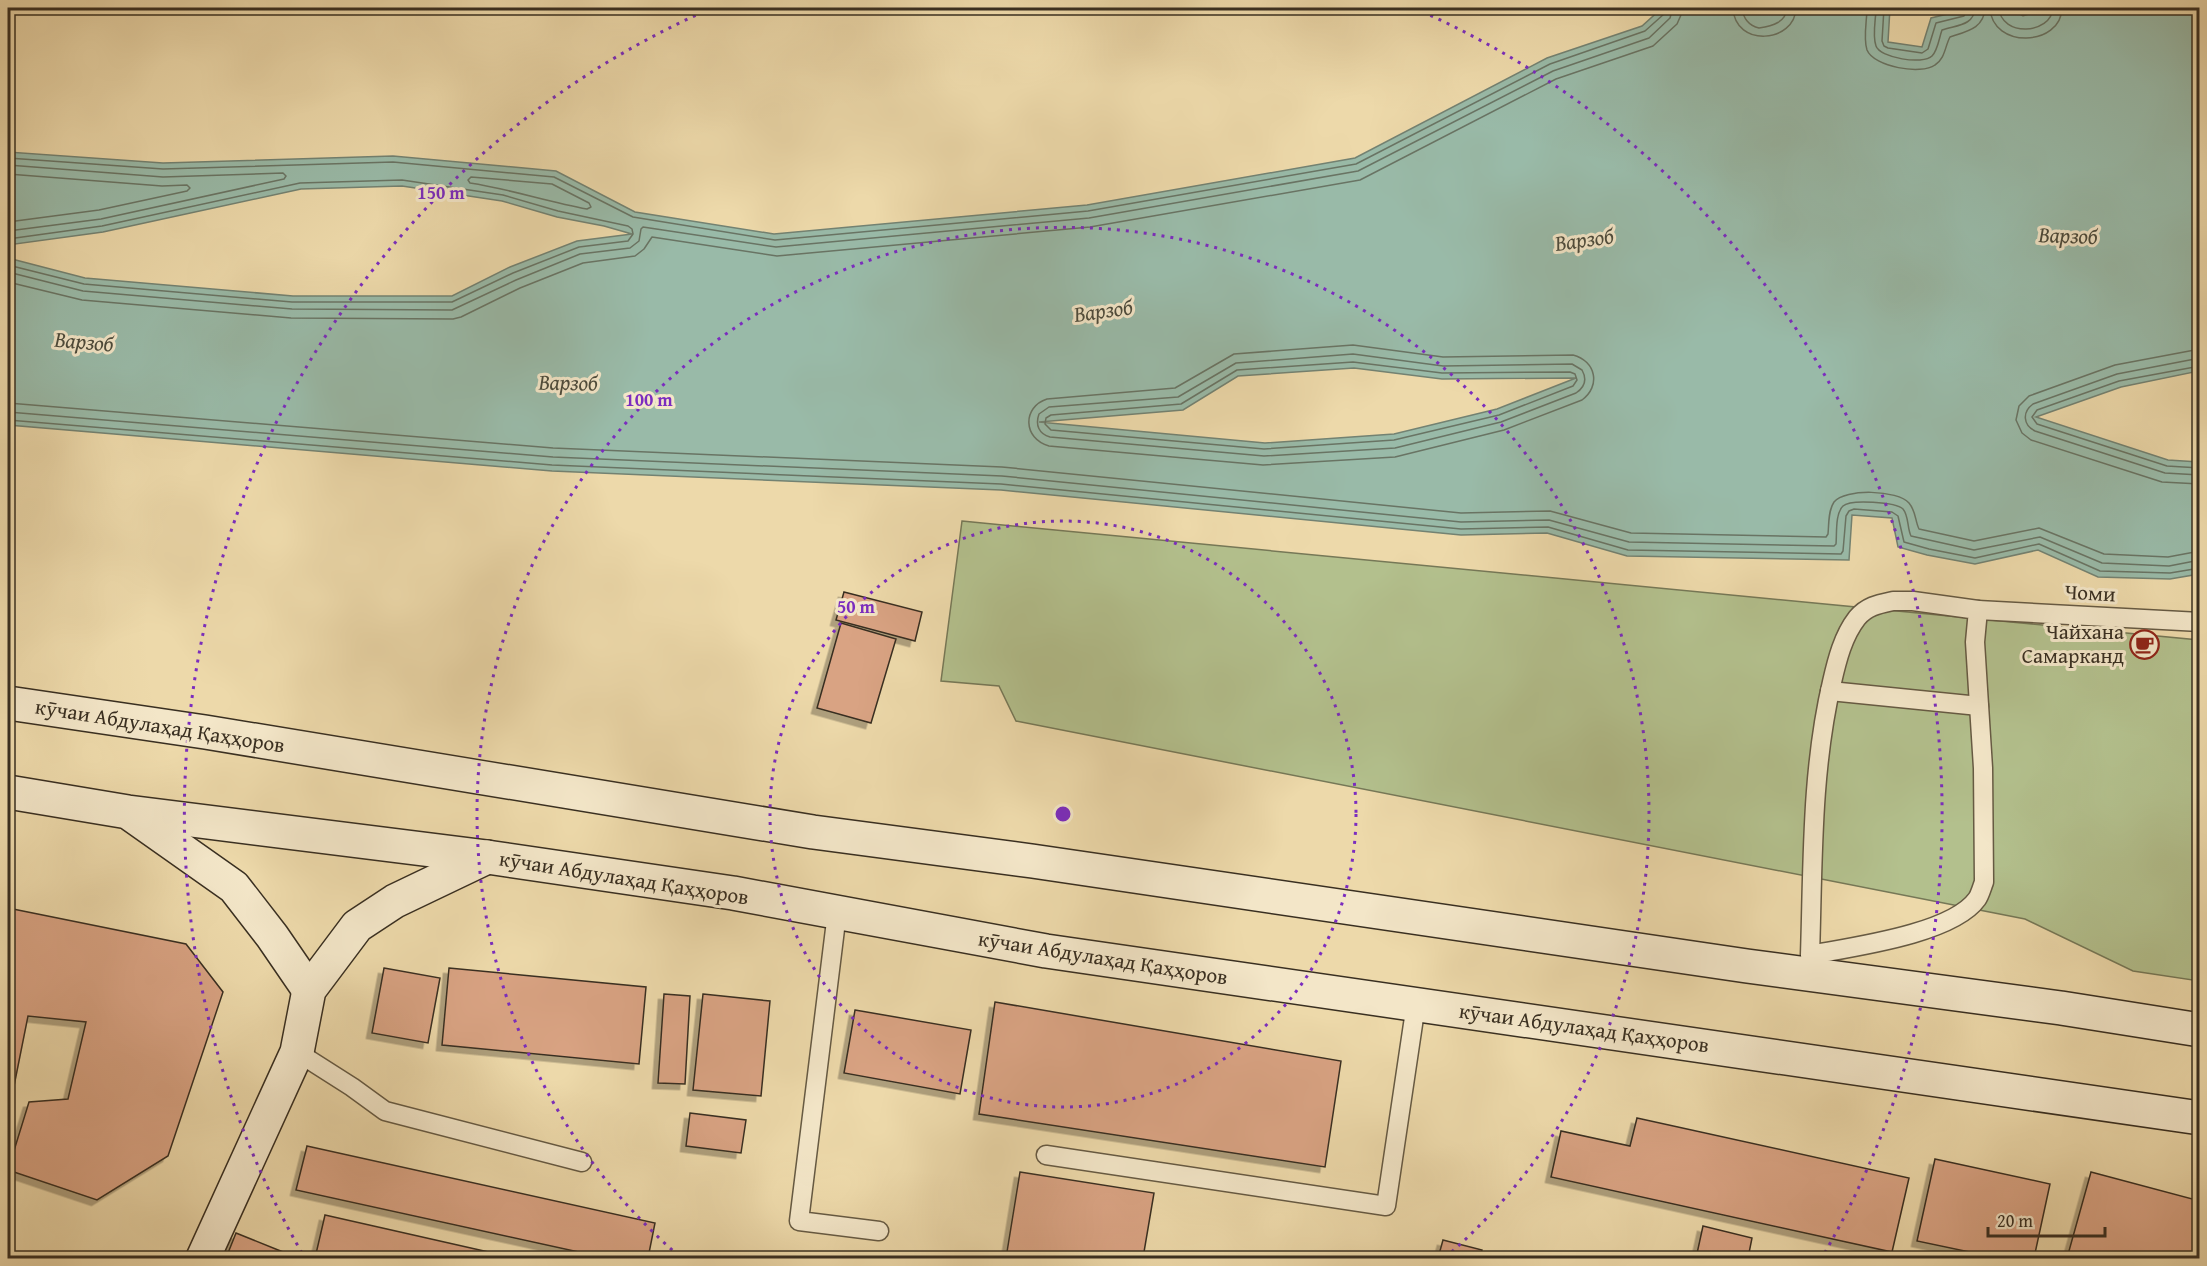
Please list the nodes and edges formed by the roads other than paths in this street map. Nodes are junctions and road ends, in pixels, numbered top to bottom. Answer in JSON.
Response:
{"nodes":[{"id":1,"x":1978,"y":610,"type":"junction"},
{"id":2,"x":2199,"y":622,"type":"edge"},
{"id":3,"x":1830,"y":691,"type":"junction"},
{"id":4,"x":8,"y":703,"type":"edge"},
{"id":5,"x":1979,"y":706,"type":"junction"},
{"id":6,"x":8,"y":792,"type":"edge"},
{"id":7,"x":128,"y":812,"type":"junction"},
{"id":8,"x":487,"y":857,"type":"junction"},
{"id":9,"x":837,"y":913,"type":"junction"},
{"id":10,"x":309,"y":990,"type":"junction"},
{"id":11,"x":1416,"y":1004,"type":"junction"},
{"id":12,"x":2199,"y":1030,"type":"edge"},
{"id":13,"x":297,"y":1052,"type":"junction"},
{"id":14,"x":2199,"y":1118,"type":"edge"},
{"id":15,"x":1046,"y":1155,"type":"dead end"},
{"id":16,"x":582,"y":1162,"type":"dead end"},
{"id":17,"x":879,"y":1231,"type":"dead end"},
{"id":18,"x":203,"y":1258,"type":"edge"}],
"edges":[{"from":1,"to":2,"type":"lane","name":"Чоми"},
{"from":1,"to":3,"type":"lane","name":"Чоми"},
{"from":1,"to":5,"type":"lane"},
{"from":3,"to":5,"type":"lane"},
{"from":3,"to":5,"type":"lane","name":"Чоми"},
{"from":4,"to":12,"type":"main road","name":"кӯчаи Абдулаҳад Қаҳҳоров"},
{"from":6,"to":7,"type":"main road","name":"кӯчаи Абдулаҳад Қаҳҳоров"},
{"from":7,"to":8,"type":"main road","name":"кӯчаи Абдулаҳад Қаҳҳоров"},
{"from":7,"to":10,"type":"main road"},
{"from":8,"to":9,"type":"main road","name":"кӯчаи Абдулаҳад Қаҳҳоров"},
{"from":8,"to":10,"type":"main road"},
{"from":9,"to":11,"type":"main road","name":"кӯчаи Абдулаҳад Қаҳҳоров"},
{"from":9,"to":17,"type":"lane"},
{"from":10,"to":13,"type":"main road"},
{"from":11,"to":14,"type":"main road","name":"кӯчаи Абдулаҳад Қаҳҳоров"},
{"from":11,"to":15,"type":"lane"},
{"from":13,"to":16,"type":"lane"},
{"from":13,"to":18,"type":"main road"}]}
